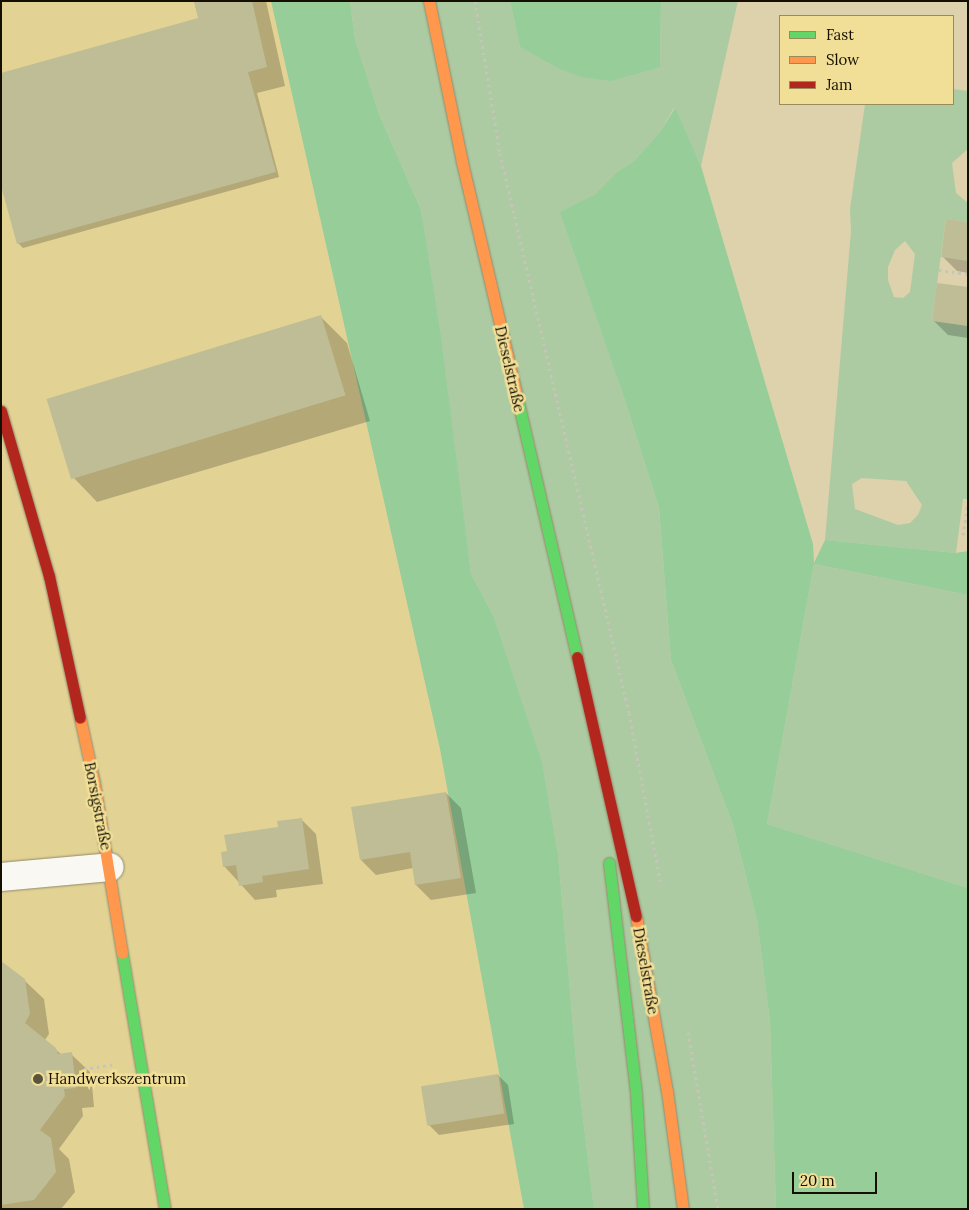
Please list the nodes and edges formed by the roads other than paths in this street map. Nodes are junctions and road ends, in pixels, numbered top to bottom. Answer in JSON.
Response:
{"nodes":[{"id":1,"x":429,"y":1,"type":"edge"},
{"id":2,"x":1,"y":411,"type":"edge"},
{"id":3,"x":594,"y":735,"type":"junction"},
{"id":4,"x":110,"y":868,"type":"junction"},
{"id":5,"x":1,"y":877,"type":"edge"},
{"id":6,"x":165,"y":1209,"type":"edge"},
{"id":7,"x":643,"y":1209,"type":"edge"},
{"id":8,"x":683,"y":1209,"type":"edge"}],
"edges":[{"from":1,"to":3,"type":"main road","name":"Dieselstraße"},
{"from":2,"to":4,"type":"main road","name":"Borsigstraße"},
{"from":3,"to":7,"type":"main road","name":"Dieselstraße"},
{"from":3,"to":8,"type":"main road","name":"Dieselstraße"},
{"from":4,"to":5,"type":"street"},
{"from":4,"to":6,"type":"main road","name":"Borsigstraße"}]}
